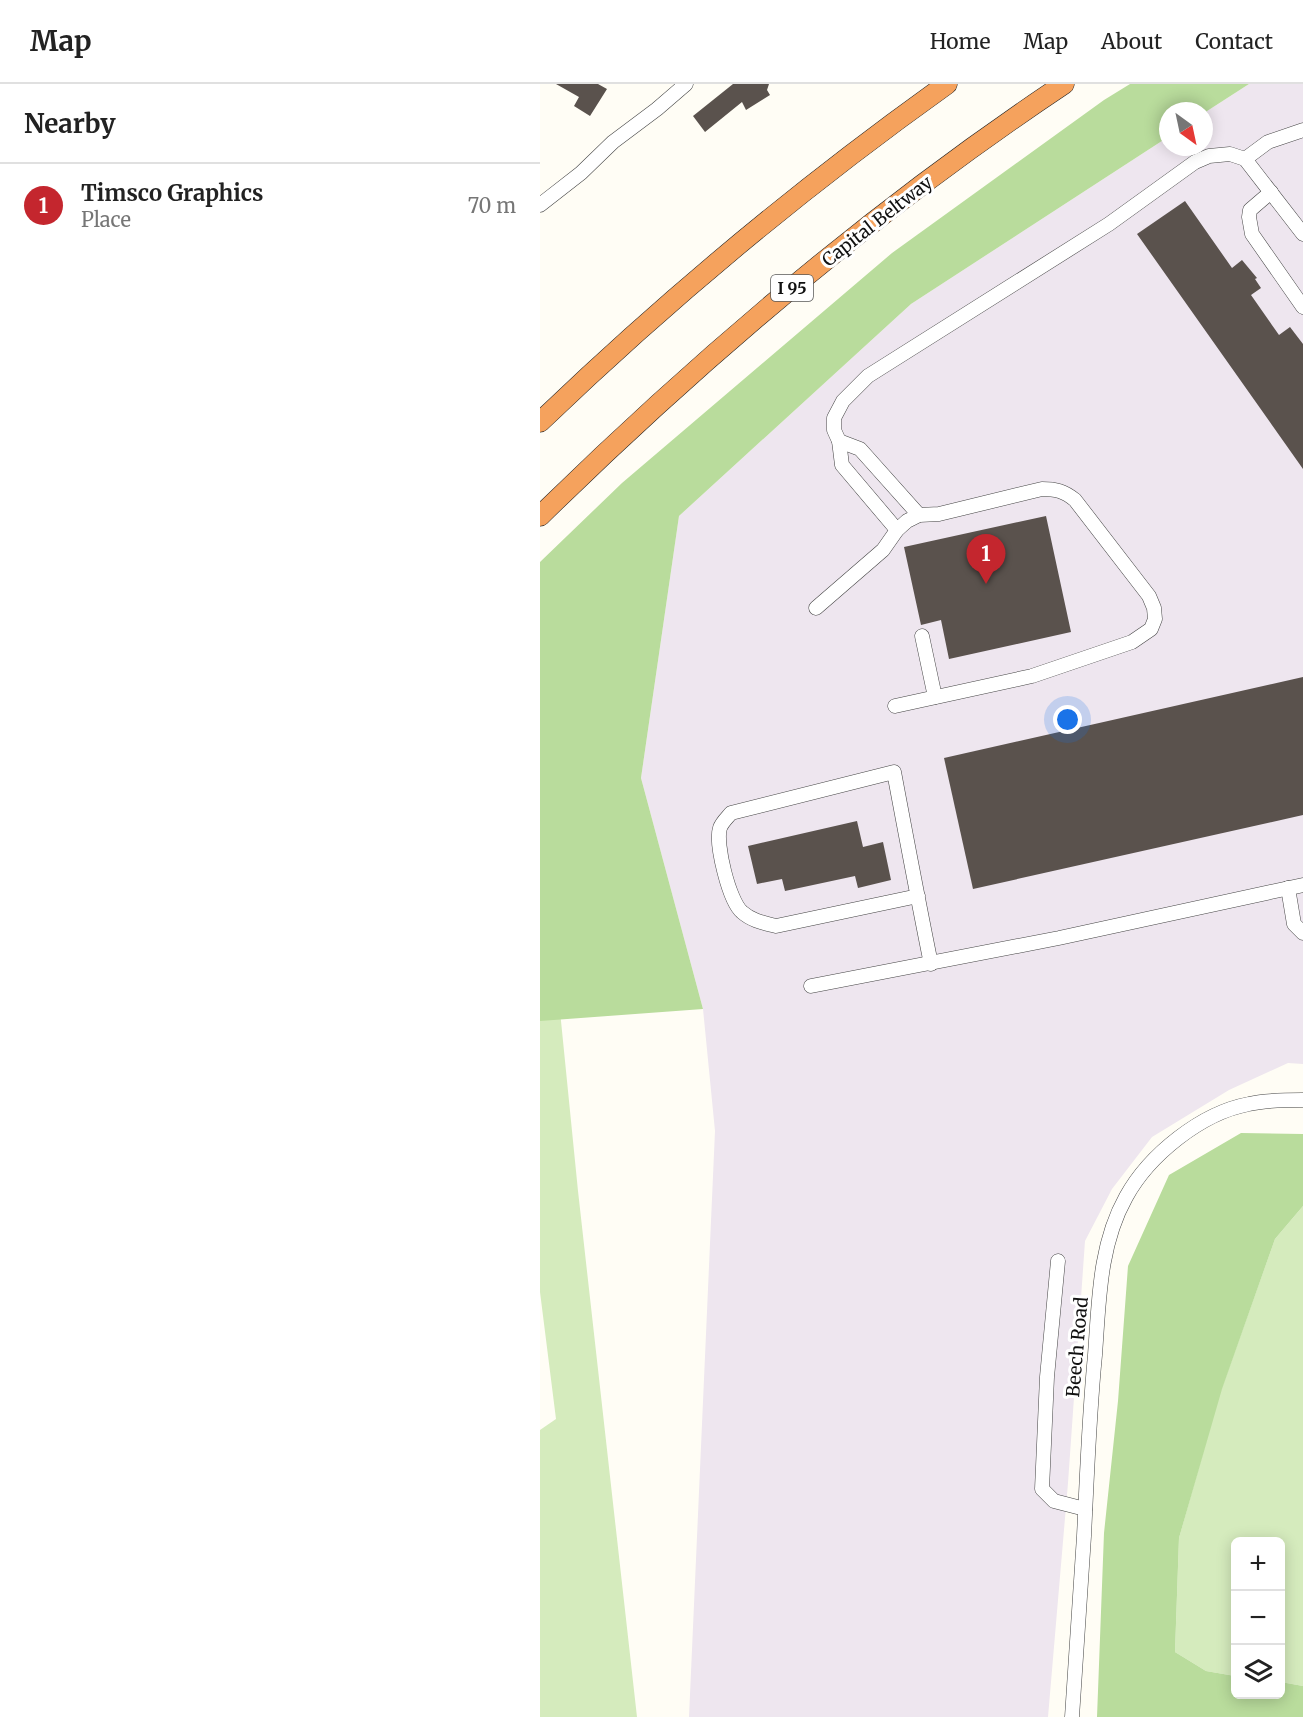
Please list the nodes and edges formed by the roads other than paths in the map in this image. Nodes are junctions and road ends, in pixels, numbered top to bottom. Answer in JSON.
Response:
{"nodes":[{"id":1,"x":686,"y":84,"type":"edge"},
{"id":2,"x":947,"y":84,"type":"edge"},
{"id":3,"x":1064,"y":84,"type":"edge"},
{"id":4,"x":1303,"y":130,"type":"edge"},
{"id":5,"x":1245,"y":159,"type":"junction"},
{"id":6,"x":1271,"y":192,"type":"junction"},
{"id":7,"x":540,"y":205,"type":"edge"},
{"id":8,"x":1303,"y":234,"type":"edge"},
{"id":9,"x":1303,"y":307,"type":"edge"},
{"id":10,"x":540,"y":422,"type":"edge"},
{"id":11,"x":839,"y":441,"type":"junction"},
{"id":12,"x":919,"y":515,"type":"junction"},
{"id":13,"x":540,"y":516,"type":"edge"},
{"id":14,"x":897,"y":530,"type":"junction"},
{"id":15,"x":816,"y":608,"type":"dead end"},
{"id":16,"x":922,"y":636,"type":"dead end"},
{"id":17,"x":935,"y":697,"type":"junction"},
{"id":18,"x":895,"y":706,"type":"dead end"},
{"id":19,"x":1303,"y":885,"type":"edge"},
{"id":20,"x":1288,"y":888,"type":"junction"},
{"id":21,"x":918,"y":896,"type":"junction"},
{"id":22,"x":1303,"y":933,"type":"edge"},
{"id":23,"x":931,"y":964,"type":"junction"},
{"id":24,"x":811,"y":986,"type":"dead end"},
{"id":25,"x":1303,"y":1100,"type":"edge"},
{"id":26,"x":1058,"y":1261,"type":"dead end"},
{"id":27,"x":1085,"y":1509,"type":"junction"},
{"id":28,"x":1072,"y":1717,"type":"edge"}],
"edges":[{"from":1,"to":7,"type":"street"},
{"from":2,"to":10,"type":"highway"},
{"from":3,"to":13,"type":"highway","name":"Capital Beltway","number":"I 95"},
{"from":4,"to":5,"type":"street"},
{"from":5,"to":6,"type":"street"},
{"from":5,"to":11,"type":"street"},
{"from":6,"to":8,"type":"street"},
{"from":6,"to":9,"type":"street"},
{"from":11,"to":12,"type":"street"},
{"from":11,"to":14,"type":"street"},
{"from":12,"to":14,"type":"street"},
{"from":12,"to":17,"type":"street"},
{"from":14,"to":15,"type":"street"},
{"from":16,"to":17,"type":"street"},
{"from":17,"to":18,"type":"street"},
{"from":19,"to":20,"type":"street"},
{"from":20,"to":22,"type":"street"},
{"from":20,"to":23,"type":"street"},
{"from":21,"to":21,"type":"street"},
{"from":21,"to":23,"type":"street"},
{"from":23,"to":24,"type":"street"},
{"from":25,"to":27,"type":"street","name":"Beech Road"},
{"from":26,"to":27,"type":"street"},
{"from":27,"to":28,"type":"street","name":"Beech Road"}]}
